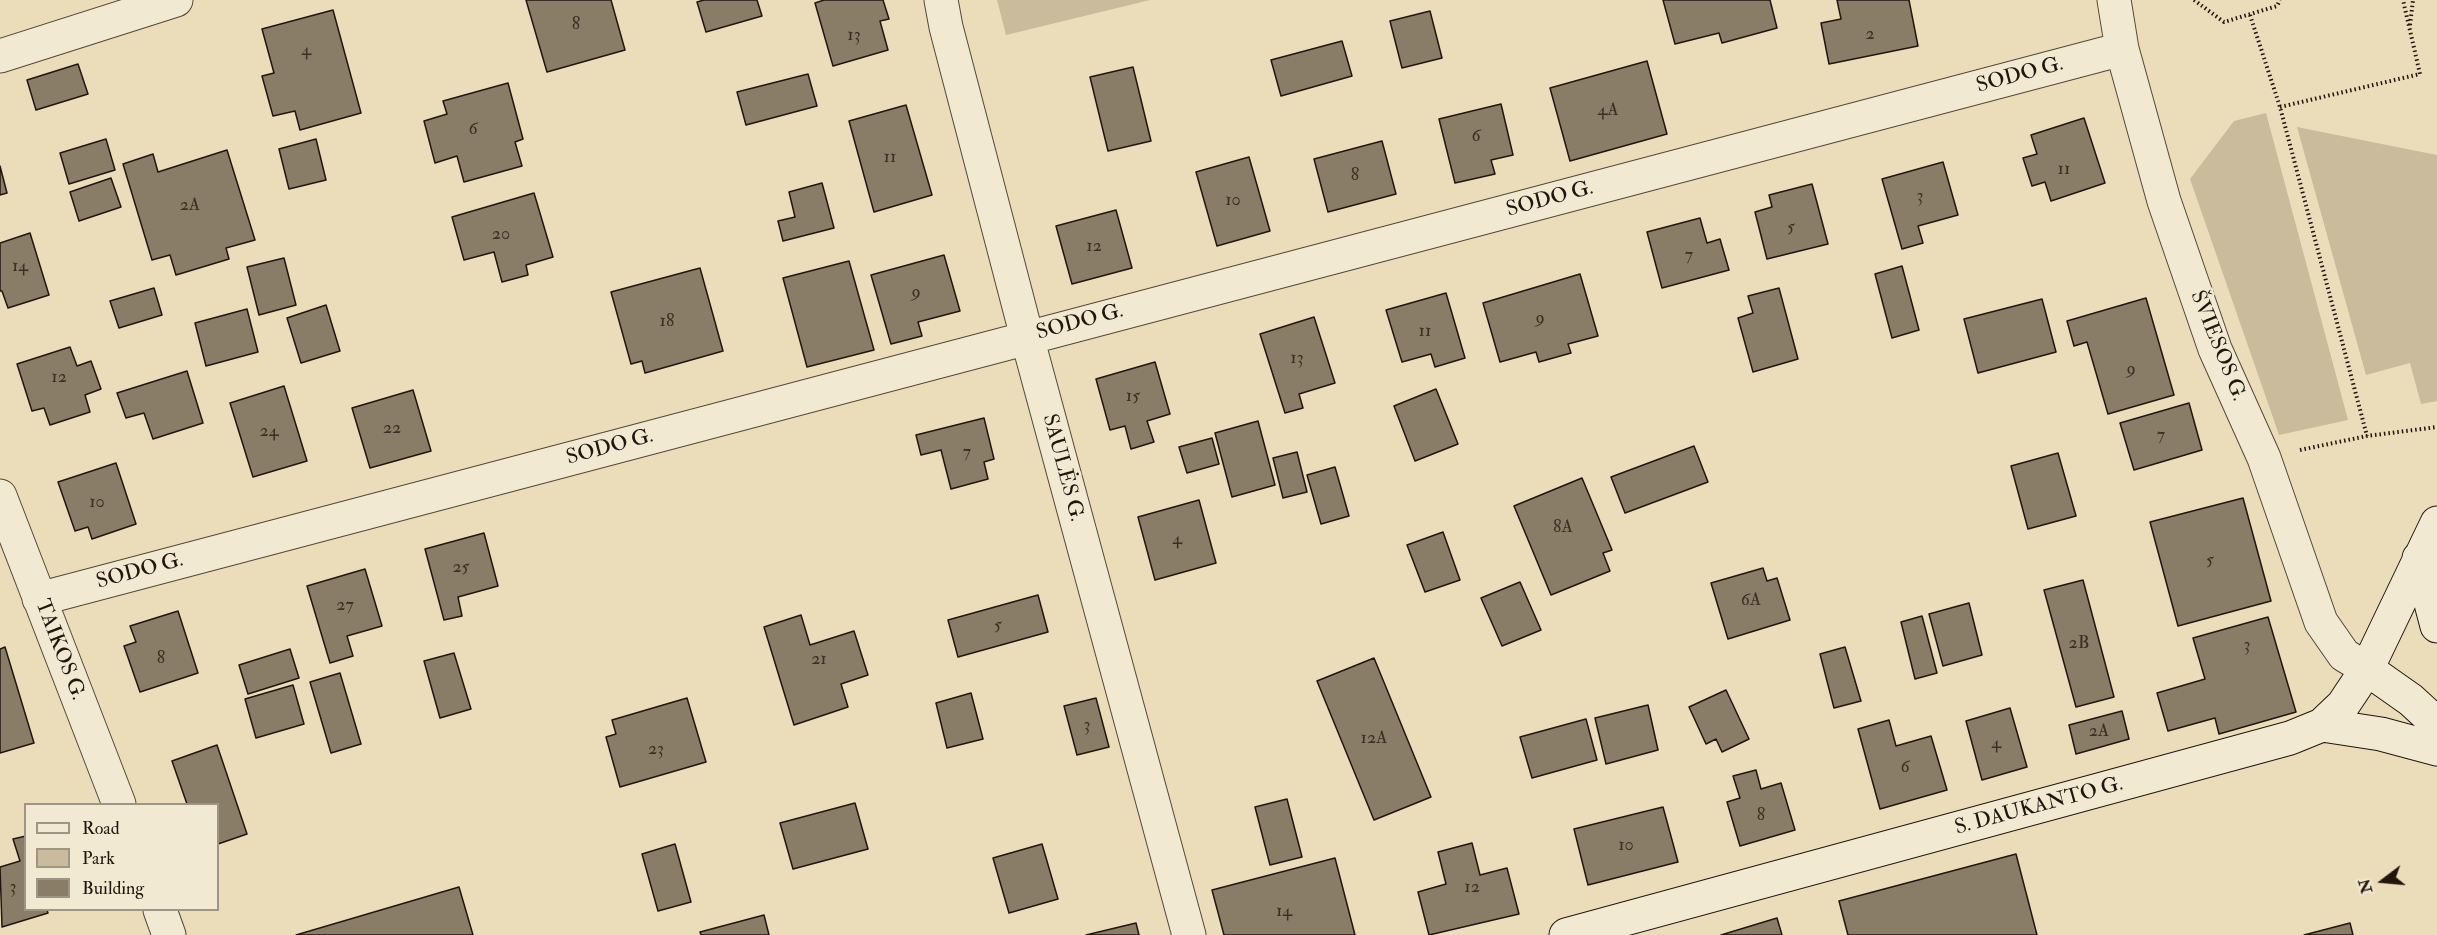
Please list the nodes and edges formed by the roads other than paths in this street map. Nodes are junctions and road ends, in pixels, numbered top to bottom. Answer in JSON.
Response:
{"nodes":[{"id":1,"x":176,"y":0,"type":"edge"},
{"id":2,"x":941,"y":0,"type":"edge"},
{"id":3,"x":2114,"y":0,"type":"edge"},
{"id":4,"x":2122,"y":49,"type":"junction"},
{"id":5,"x":0,"y":56,"type":"edge"},
{"id":6,"x":1027,"y":337,"type":"junction"},
{"id":7,"x":0,"y":496,"type":"edge"},
{"id":8,"x":2437,"y":523,"type":"edge"},
{"id":9,"x":2419,"y":558,"type":"junction"},
{"id":10,"x":39,"y":599,"type":"junction"},
{"id":11,"x":2437,"y":626,"type":"edge"},
{"id":12,"x":2367,"y":669,"type":"junction"},
{"id":13,"x":2437,"y":724,"type":"edge"},
{"id":14,"x":2322,"y":725,"type":"junction"},
{"id":15,"x":2437,"y":749,"type":"edge"},
{"id":16,"x":119,"y":803,"type":"edge"},
{"id":17,"x":161,"y":911,"type":"edge"},
{"id":18,"x":170,"y":935,"type":"edge"},
{"id":19,"x":1189,"y":935,"type":"edge"},
{"id":20,"x":1566,"y":935,"type":"edge"}],
"edges":[{"from":1,"to":5,"type":"street"},
{"from":2,"to":6,"type":"street","name":"SAULĖS G."},
{"from":3,"to":4,"type":"street","name":"ŠVIESOS G."},
{"from":4,"to":6,"type":"street","name":"SODO G."},
{"from":4,"to":12,"type":"street","name":"ŠVIESOS G."},
{"from":6,"to":10,"type":"street","name":"SODO G."},
{"from":6,"to":19,"type":"street","name":"SAULĖS G."},
{"from":7,"to":10,"type":"street","name":"TAIKOS G."},
{"from":8,"to":9,"type":"street","name":"S. DAUKANTO G."},
{"from":9,"to":11,"type":"street"},
{"from":9,"to":12,"type":"street","name":"S. DAUKANTO G."},
{"from":10,"to":16,"type":"street","name":"TAIKOS G."},
{"from":12,"to":13,"type":"street","name":"ŠVIESOS G."},
{"from":12,"to":14,"type":"street","name":"S. DAUKANTO G."},
{"from":14,"to":15,"type":"street"},
{"from":14,"to":20,"type":"street","name":"S. DAUKANTO G."},
{"from":17,"to":18,"type":"street"}]}
